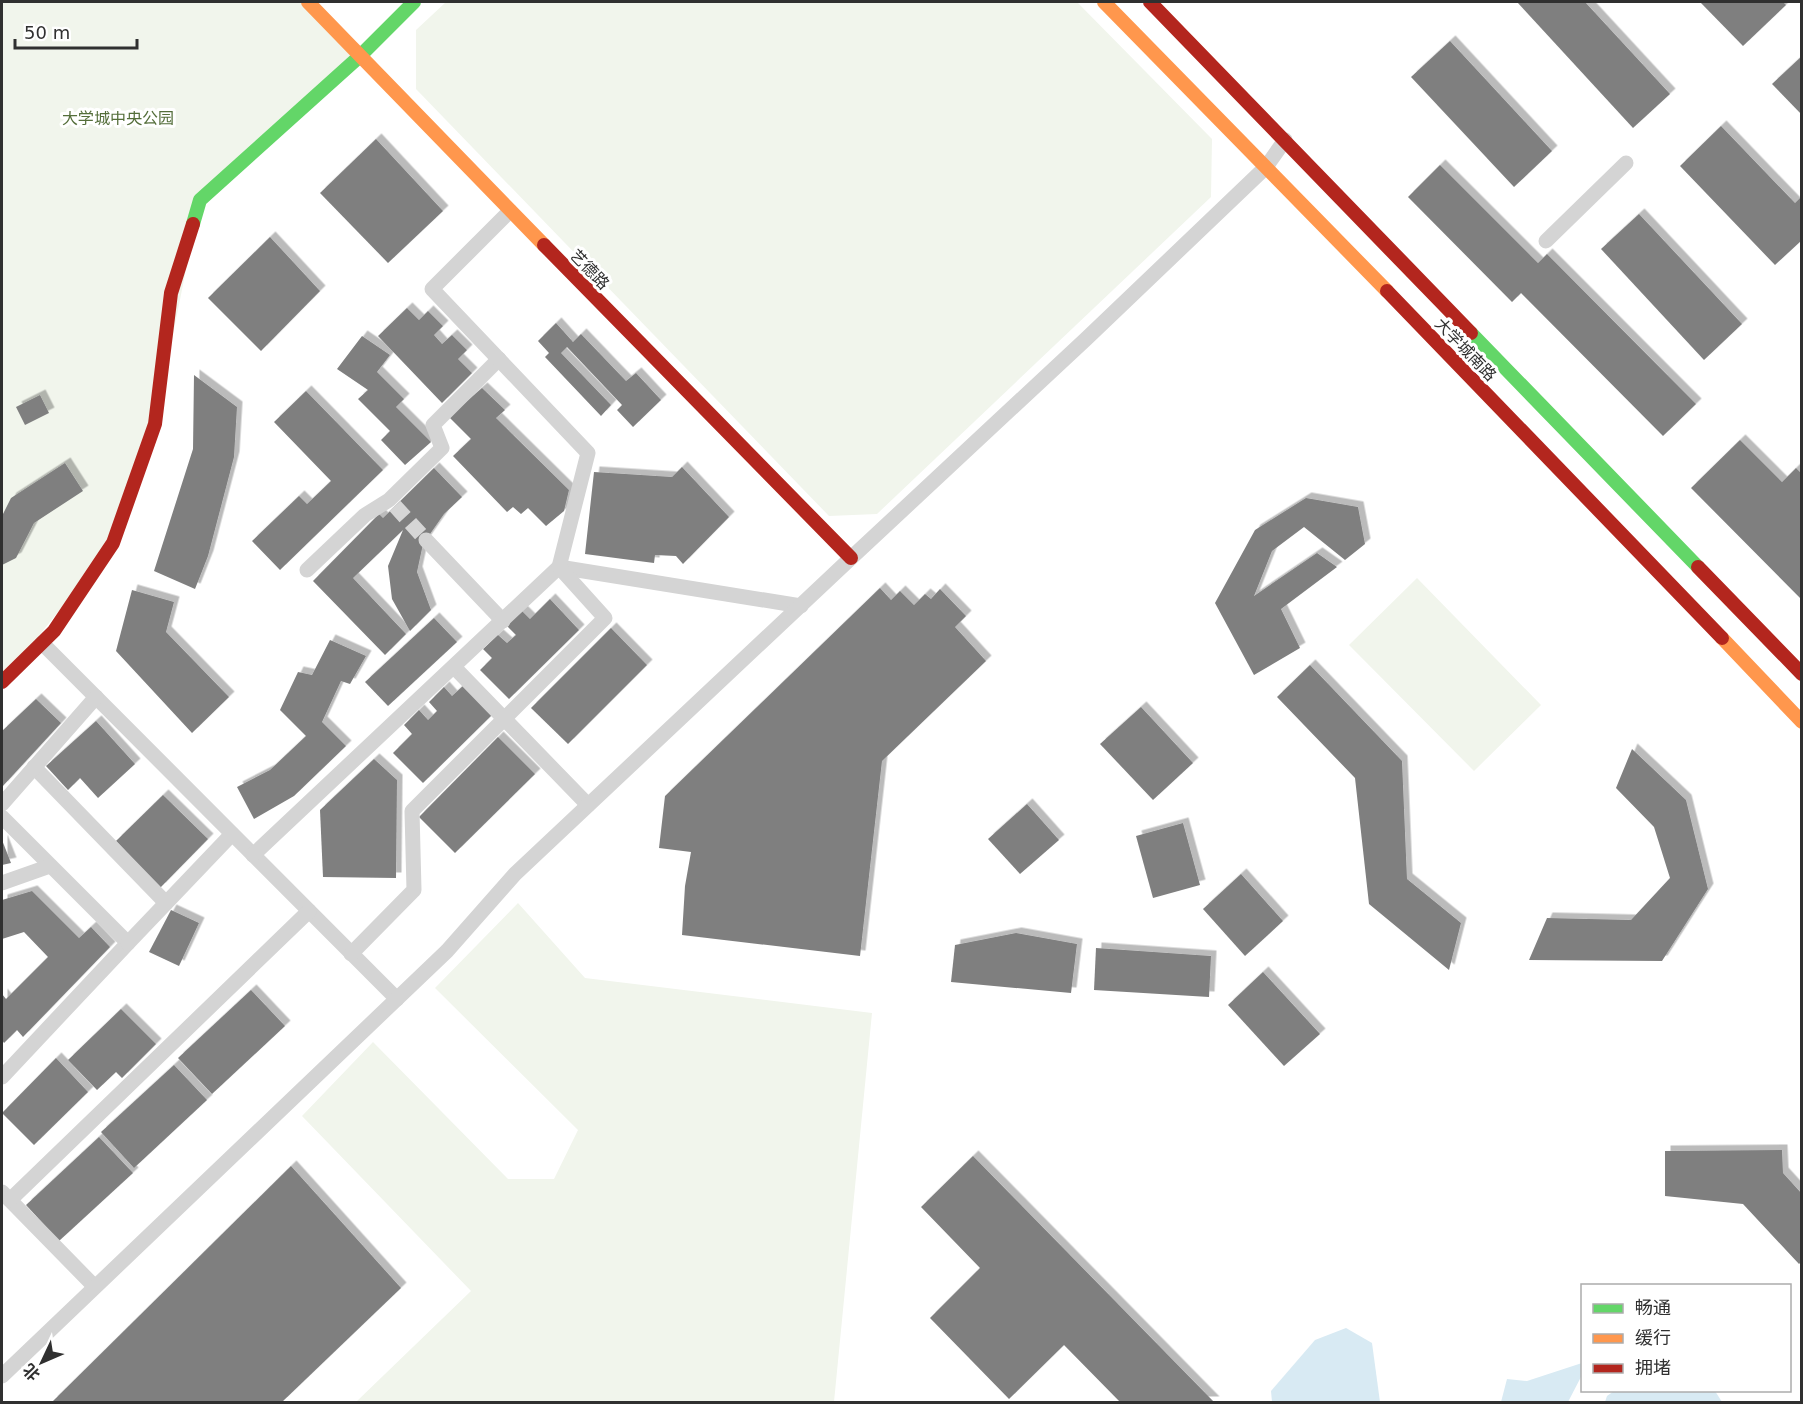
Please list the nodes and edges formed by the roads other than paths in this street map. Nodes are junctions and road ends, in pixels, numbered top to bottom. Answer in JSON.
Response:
{"nodes":[{"id":1,"x":308,"y":2,"type":"edge"},
{"id":2,"x":414,"y":2,"type":"edge"},
{"id":3,"x":1104,"y":2,"type":"edge"},
{"id":4,"x":1150,"y":2,"type":"edge"},
{"id":5,"x":360,"y":56,"type":"junction"},
{"id":6,"x":1285,"y":140,"type":"junction"},
{"id":7,"x":1626,"y":163,"type":"dead end"},
{"id":8,"x":1266,"y":167,"type":"junction"},
{"id":9,"x":510,"y":211,"type":"junction"},
{"id":10,"x":1545,"y":241,"type":"dead end"},
{"id":11,"x":499,"y":359,"type":"junction"},
{"id":12,"x":426,"y":540,"type":"tunnel mouth"},
{"id":13,"x":851,"y":558,"type":"junction"},
{"id":14,"x":559,"y":567,"type":"junction"},
{"id":15,"x":307,"y":570,"type":"dead end"},
{"id":16,"x":801,"y":606,"type":"junction"},
{"id":17,"x":503,"y":621,"type":"junction"},
{"id":18,"x":42,"y":643,"type":"junction"},
{"id":19,"x":454,"y":667,"type":"junction"},
{"id":20,"x":1802,"y":674,"type":"edge"},
{"id":21,"x":2,"y":682,"type":"edge"},
{"id":22,"x":96,"y":697,"type":"junction"},
{"id":23,"x":504,"y":717,"type":"junction"},
{"id":24,"x":1802,"y":722,"type":"edge"},
{"id":25,"x":34,"y":767,"type":"junction"},
{"id":26,"x":2,"y":804,"type":"edge"},
{"id":27,"x":588,"y":805,"type":"junction"},
{"id":28,"x":2,"y":817,"type":"edge"},
{"id":29,"x":232,"y":834,"type":"junction"},
{"id":30,"x":253,"y":855,"type":"junction"},
{"id":31,"x":50,"y":866,"type":"junction"},
{"id":32,"x":2,"y":883,"type":"edge"},
{"id":33,"x":166,"y":903,"type":"junction"},
{"id":34,"x":309,"y":911,"type":"junction"},
{"id":35,"x":128,"y":943,"type":"junction"},
{"id":36,"x":351,"y":954,"type":"junction"},
{"id":37,"x":397,"y":999,"type":"junction"},
{"id":38,"x":2,"y":1077,"type":"edge"},
{"id":39,"x":6,"y":1196,"type":"edge"},
{"id":40,"x":94,"y":1286,"type":"junction"},
{"id":41,"x":2,"y":1376,"type":"edge"}],
"edges":[{"from":1,"to":5,"type":"main road","name":"艺德路"},
{"from":2,"to":5,"type":"main road"},
{"from":3,"to":8,"type":"main road","name":"大学城南路"},
{"from":4,"to":6,"type":"main road","name":"大学城南路"},
{"from":5,"to":9,"type":"main road","name":"艺德路"},
{"from":5,"to":18,"type":"main road"},
{"from":6,"to":8,"type":"street"},
{"from":6,"to":20,"type":"main road","name":"大学城南路"},
{"from":7,"to":10,"type":"street"},
{"from":8,"to":13,"type":"street"},
{"from":8,"to":24,"type":"main road","name":"大学城南路"},
{"from":9,"to":11,"type":"street"},
{"from":9,"to":13,"type":"main road","name":"艺德路"},
{"from":11,"to":14,"type":"street"},
{"from":11,"to":15,"type":"street"},
{"from":12,"to":17,"type":"street"},
{"from":13,"to":16,"type":"street"},
{"from":14,"to":16,"type":"street"},
{"from":14,"to":17,"type":"street"},
{"from":14,"to":23,"type":"street"},
{"from":16,"to":27,"type":"street"},
{"from":17,"to":19,"type":"street"},
{"from":18,"to":21,"type":"main road"},
{"from":18,"to":22,"type":"street"},
{"from":19,"to":23,"type":"street"},
{"from":19,"to":30,"type":"street"},
{"from":22,"to":25,"type":"street"},
{"from":22,"to":29,"type":"street"},
{"from":23,"to":27,"type":"street"},
{"from":23,"to":36,"type":"street"},
{"from":25,"to":26,"type":"street"},
{"from":25,"to":33,"type":"street"},
{"from":27,"to":37,"type":"street"},
{"from":28,"to":31,"type":"street"},
{"from":29,"to":30,"type":"street"},
{"from":29,"to":33,"type":"street"},
{"from":30,"to":34,"type":"street"},
{"from":31,"to":32,"type":"street"},
{"from":31,"to":35,"type":"street"},
{"from":33,"to":35,"type":"street"},
{"from":34,"to":36,"type":"street"},
{"from":34,"to":39,"type":"street"},
{"from":35,"to":38,"type":"street"},
{"from":36,"to":37,"type":"street"},
{"from":37,"to":40,"type":"street"},
{"from":39,"to":40,"type":"street"},
{"from":40,"to":41,"type":"street"}]}
